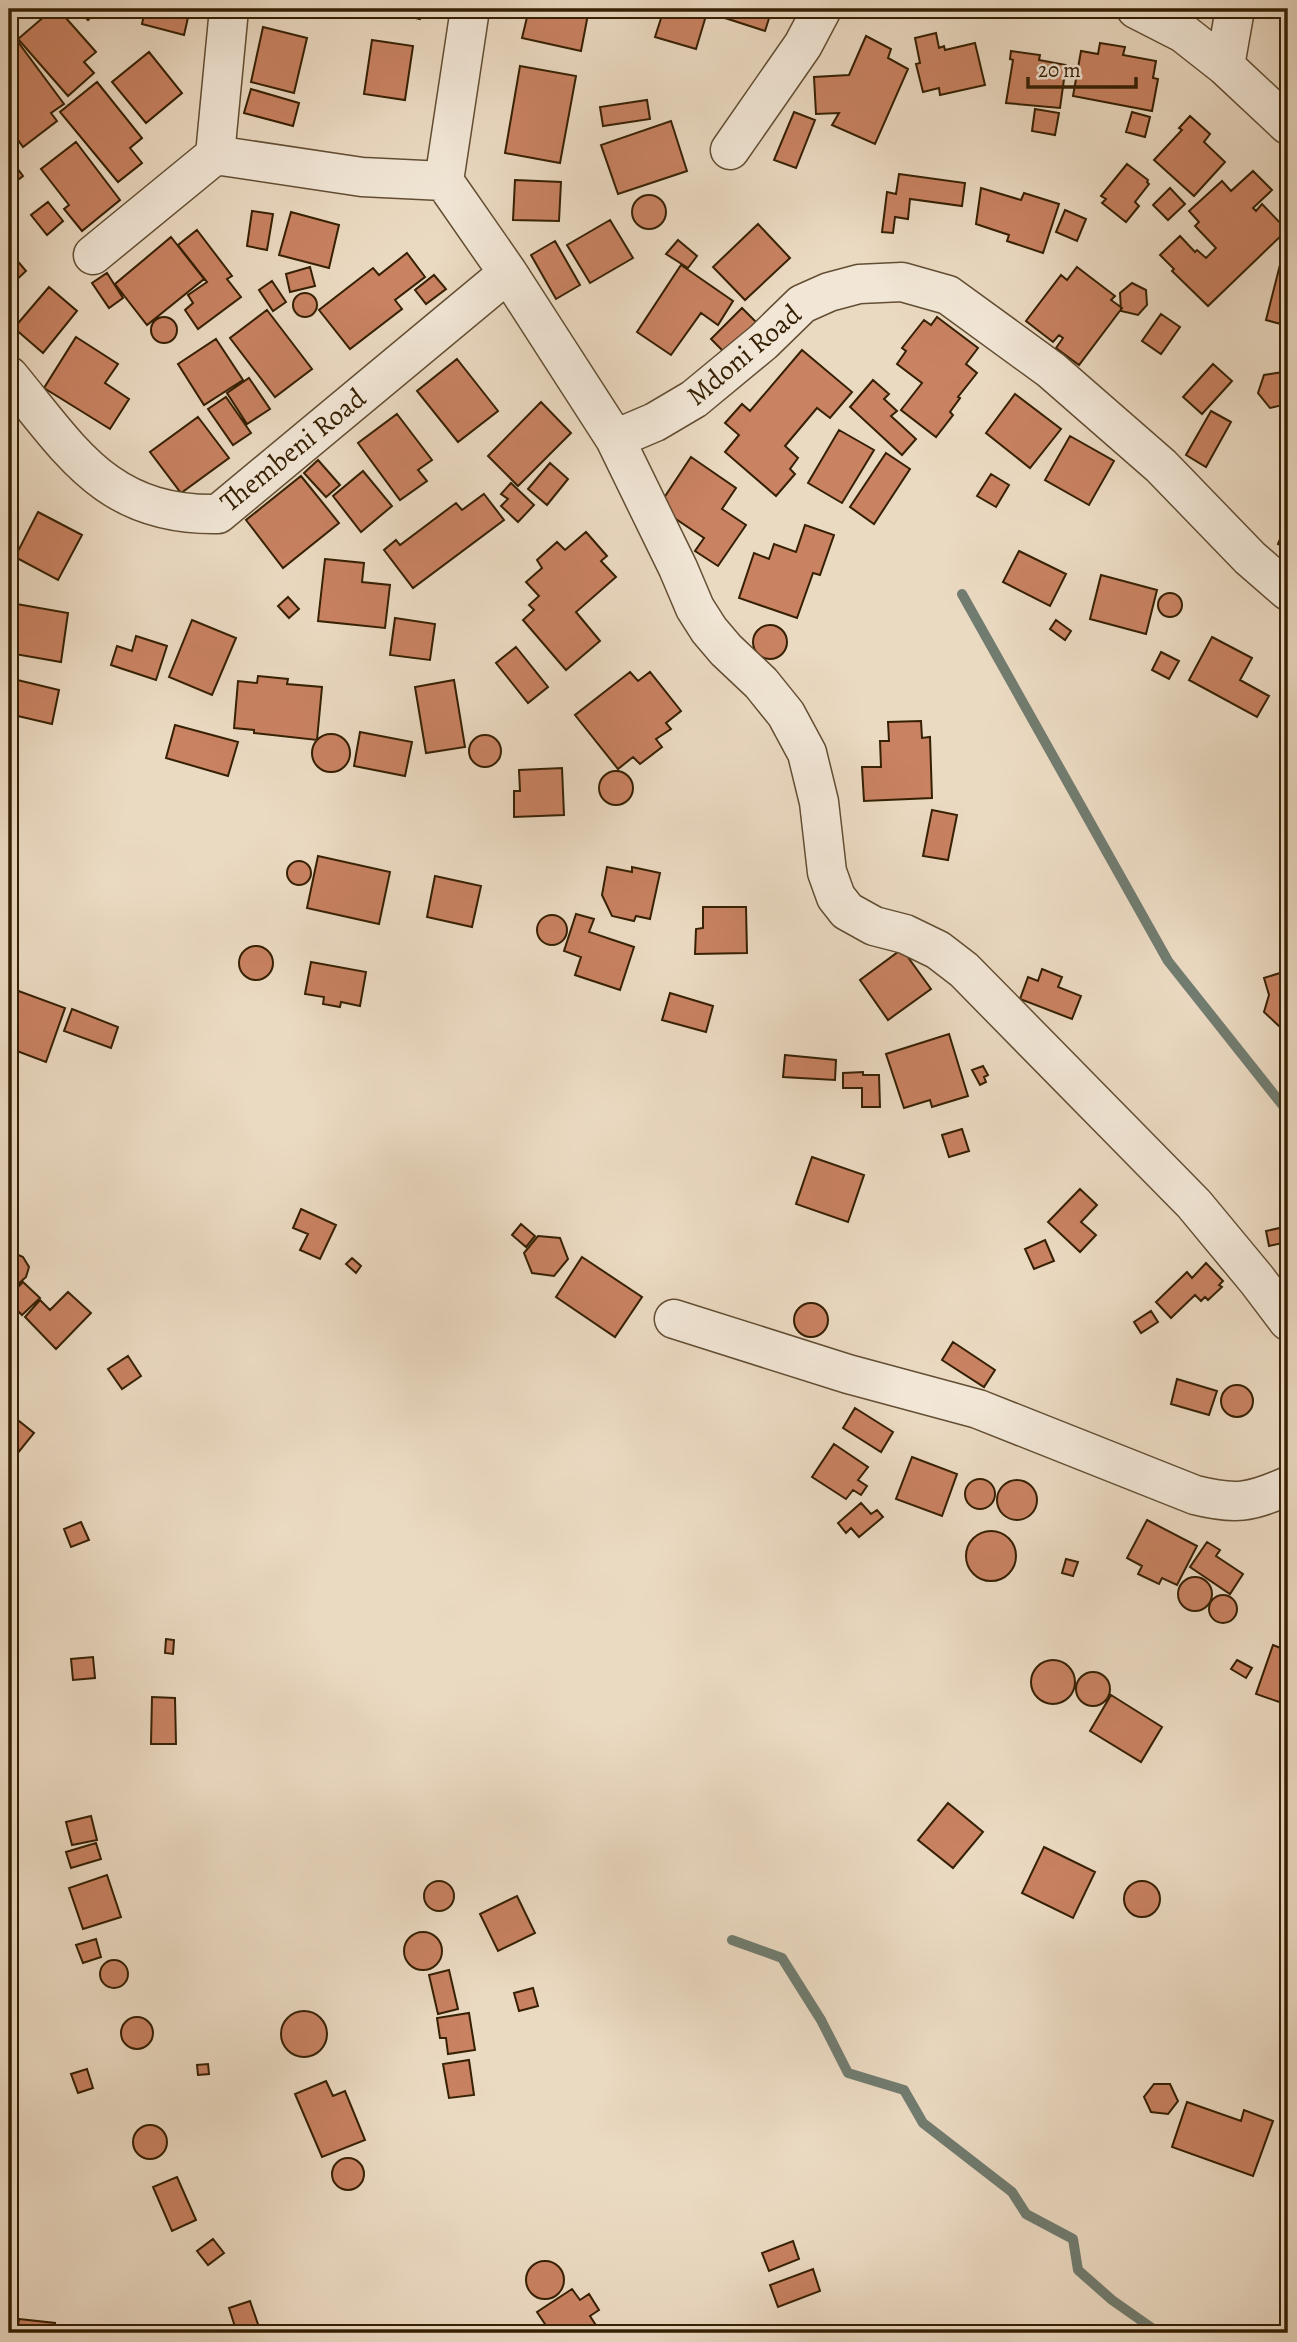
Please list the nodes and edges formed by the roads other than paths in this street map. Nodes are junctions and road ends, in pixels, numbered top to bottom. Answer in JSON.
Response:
{"nodes":[{"id":1,"x":229,"y":9,"type":"edge"},
{"id":2,"x":470,"y":9,"type":"edge"},
{"id":3,"x":822,"y":9,"type":"edge"},
{"id":4,"x":1136,"y":9,"type":"edge"},
{"id":5,"x":1235,"y":9,"type":"edge"},
{"id":6,"x":1225,"y":66,"type":"junction"},
{"id":7,"x":1288,"y":125,"type":"edge"},
{"id":8,"x":730,"y":149,"type":"dead end"},
{"id":9,"x":215,"y":155,"type":"junction"},
{"id":10,"x":444,"y":181,"type":"junction"},
{"id":11,"x":93,"y":255,"type":"dead end"},
{"id":12,"x":508,"y":273,"type":"junction"},
{"id":13,"x":9,"y":376,"type":"edge"},
{"id":14,"x":615,"y":439,"type":"junction"},
{"id":15,"x":1288,"y":591,"type":"edge"},
{"id":16,"x":674,"y":1319,"type":"dead end"},
{"id":17,"x":1288,"y":1321,"type":"edge"},
{"id":18,"x":1288,"y":1486,"type":"edge"}],
"edges":[{"from":1,"to":9,"type":"street"},
{"from":2,"to":10,"type":"street"},
{"from":3,"to":8,"type":"street"},
{"from":4,"to":6,"type":"street"},
{"from":5,"to":6,"type":"street"},
{"from":6,"to":7,"type":"street"},
{"from":9,"to":10,"type":"street"},
{"from":9,"to":11,"type":"street"},
{"from":10,"to":12,"type":"street"},
{"from":12,"to":13,"type":"street","name":"Thembeni Road"},
{"from":12,"to":14,"type":"street"},
{"from":14,"to":15,"type":"street","name":"Mdoni Road"},
{"from":14,"to":17,"type":"street"},
{"from":16,"to":18,"type":"street"}]}
